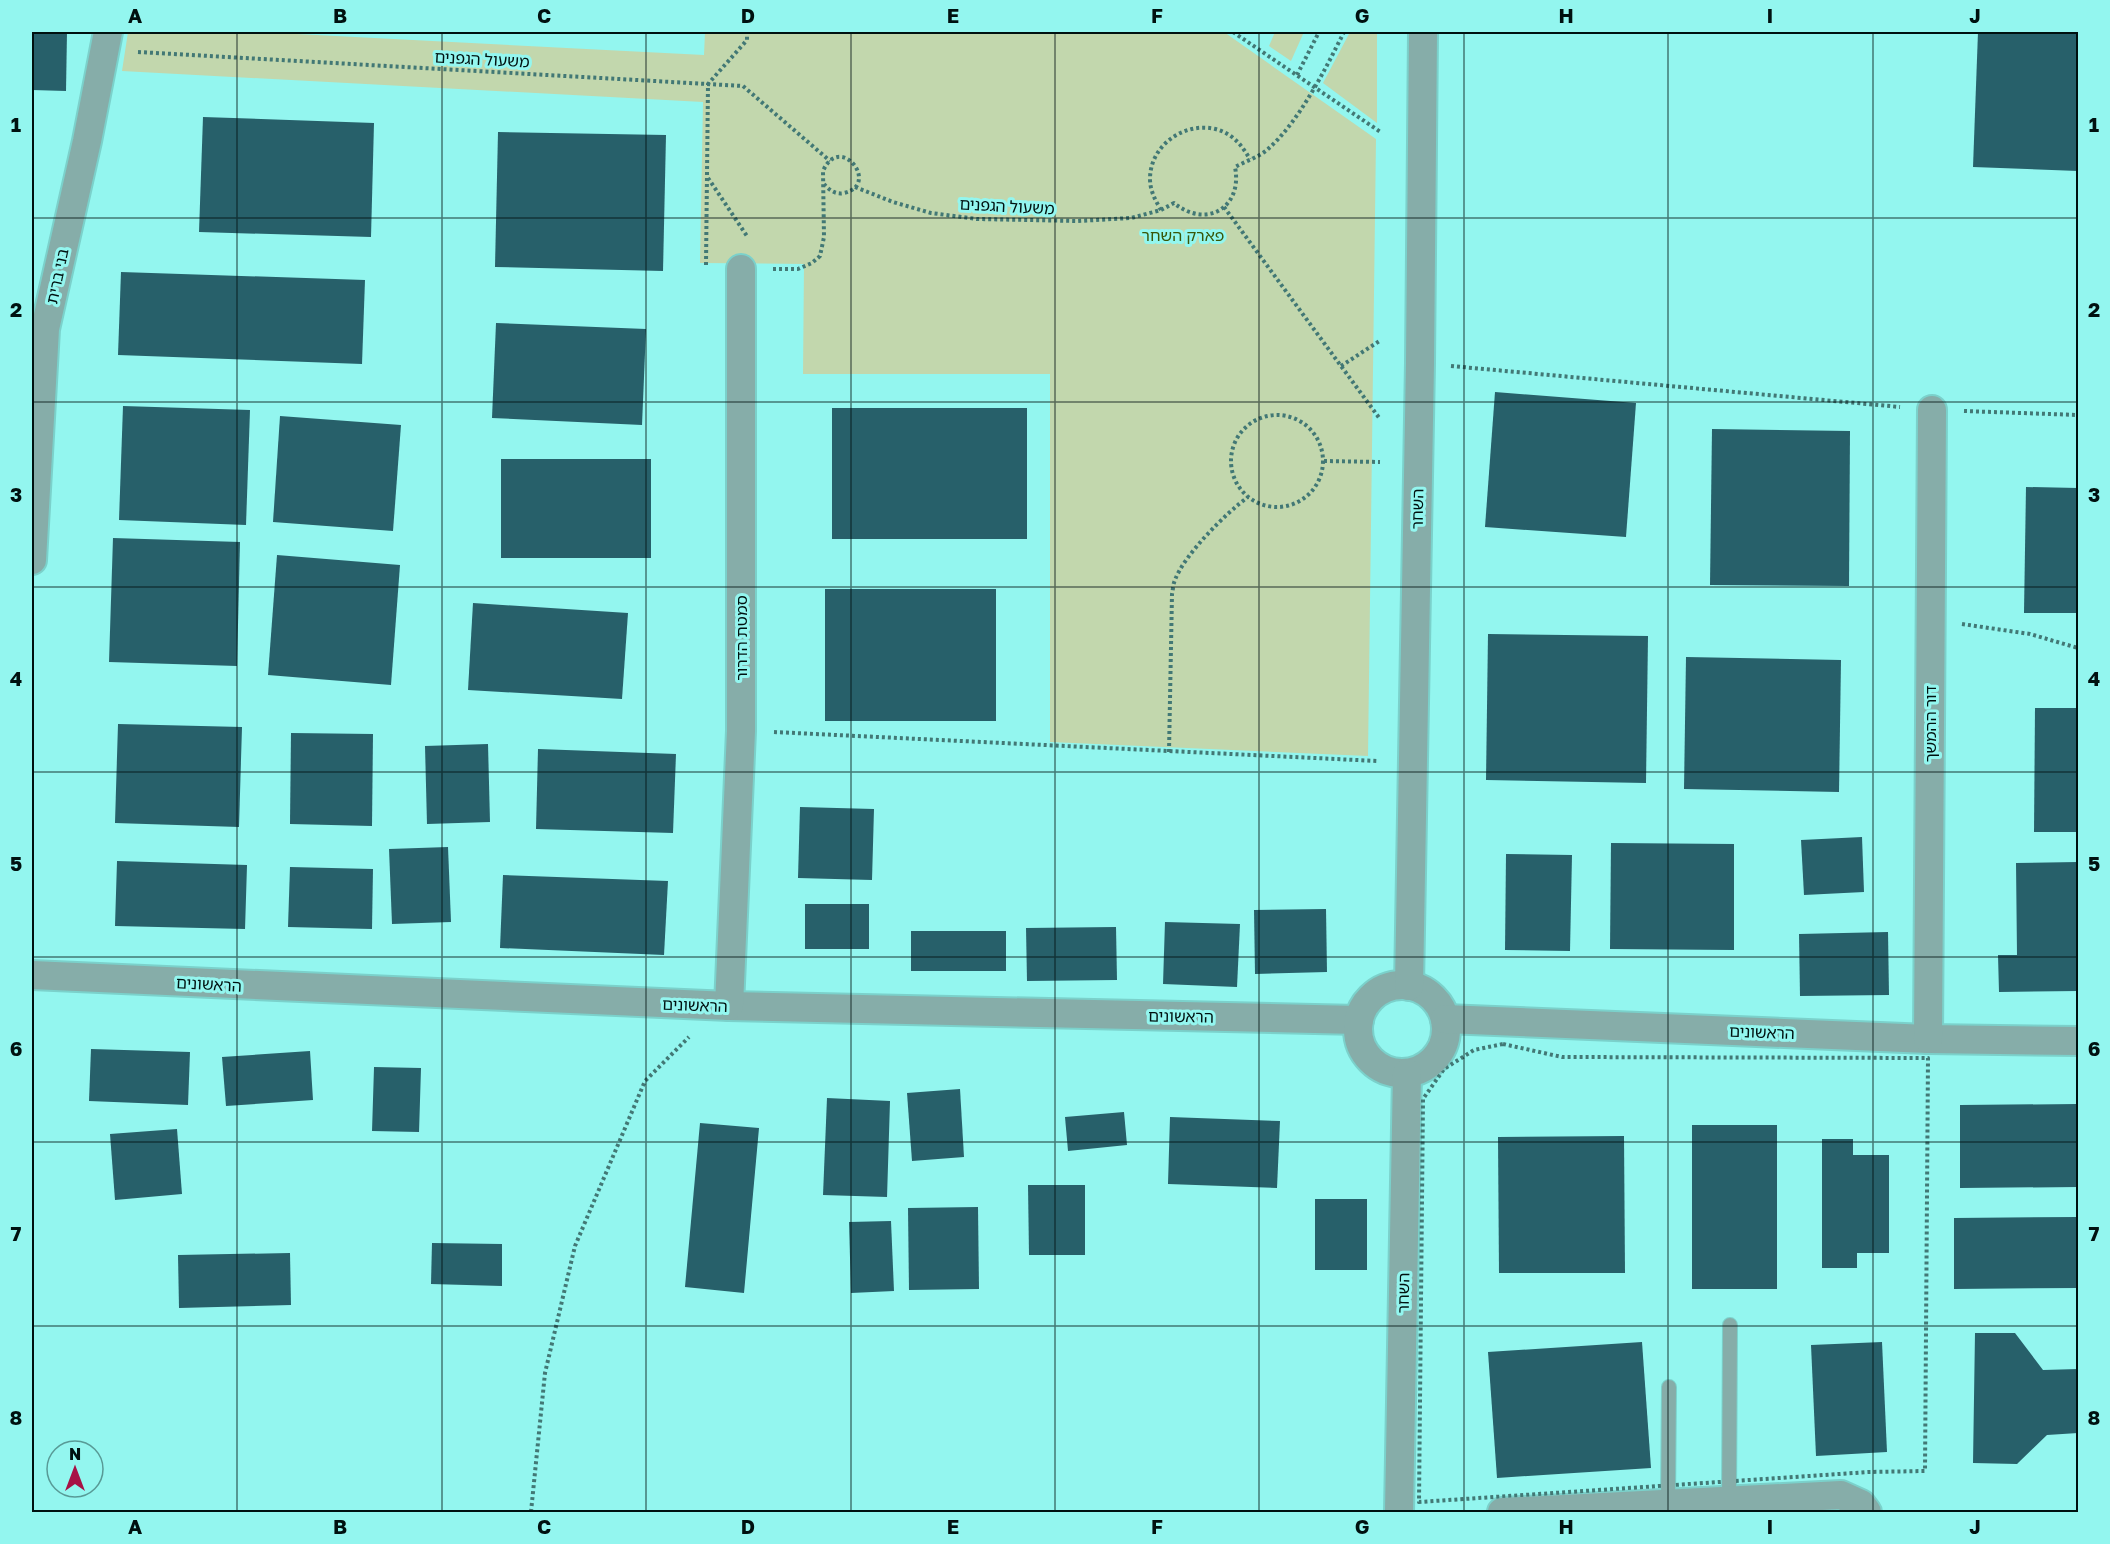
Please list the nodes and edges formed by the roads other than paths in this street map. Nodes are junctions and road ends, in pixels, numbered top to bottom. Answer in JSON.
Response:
{"nodes":[{"id":1,"x":1423,"y":32,"type":"edge"},
{"id":2,"x":106,"y":41,"type":"edge"},
{"id":3,"x":741,"y":269,"type":"road end"},
{"id":4,"x":38,"y":328,"type":"edge"},
{"id":5,"x":1932,"y":410,"type":"road end"},
{"id":6,"x":32,"y":560,"type":"edge"},
{"id":7,"x":32,"y":975,"type":"edge"},
{"id":8,"x":1409,"y":986,"type":"junction"},
{"id":9,"x":729,"y":1006,"type":"junction"},
{"id":10,"x":1445,"y":1019,"type":"junction"},
{"id":11,"x":1359,"y":1020,"type":"junction"},
{"id":12,"x":1928,"y":1039,"type":"junction"},
{"id":13,"x":2079,"y":1041,"type":"edge"},
{"id":14,"x":1407,"y":1073,"type":"junction"},
{"id":15,"x":1730,"y":1325,"type":"dead end"},
{"id":16,"x":1669,"y":1386,"type":"dead end"},
{"id":17,"x":1730,"y":1491,"type":"junction"},
{"id":18,"x":1667,"y":1495,"type":"junction"},
{"id":19,"x":1399,"y":1512,"type":"edge"},
{"id":20,"x":1503,"y":1512,"type":"edge"},
{"id":21,"x":1867,"y":1512,"type":"edge"}],
"edges":[{"from":1,"to":8,"type":"street","name":"השחר"},
{"from":2,"to":4,"type":"street","name":"בני ברית"},
{"from":3,"to":9,"type":"street","name":"סמטת הדרור"},
{"from":4,"to":6,"type":"street","name":"בני ברית"},
{"from":5,"to":12,"type":"street","name":"דור ההמשך"},
{"from":7,"to":9,"type":"street","name":"הראשונים"},
{"from":8,"to":10,"type":"street"},
{"from":8,"to":11,"type":"street"},
{"from":9,"to":11,"type":"street","name":"הראשונים"},
{"from":10,"to":12,"type":"street","name":"הראשונים"},
{"from":10,"to":14,"type":"street"},
{"from":11,"to":14,"type":"street"},
{"from":12,"to":13,"type":"street","name":"הראשונים"},
{"from":14,"to":19,"type":"street","name":"השחר"},
{"from":15,"to":17,"type":"lane"},
{"from":16,"to":18,"type":"lane"},
{"from":17,"to":18,"type":"street"},
{"from":17,"to":21,"type":"street"},
{"from":18,"to":20,"type":"street"}]}
